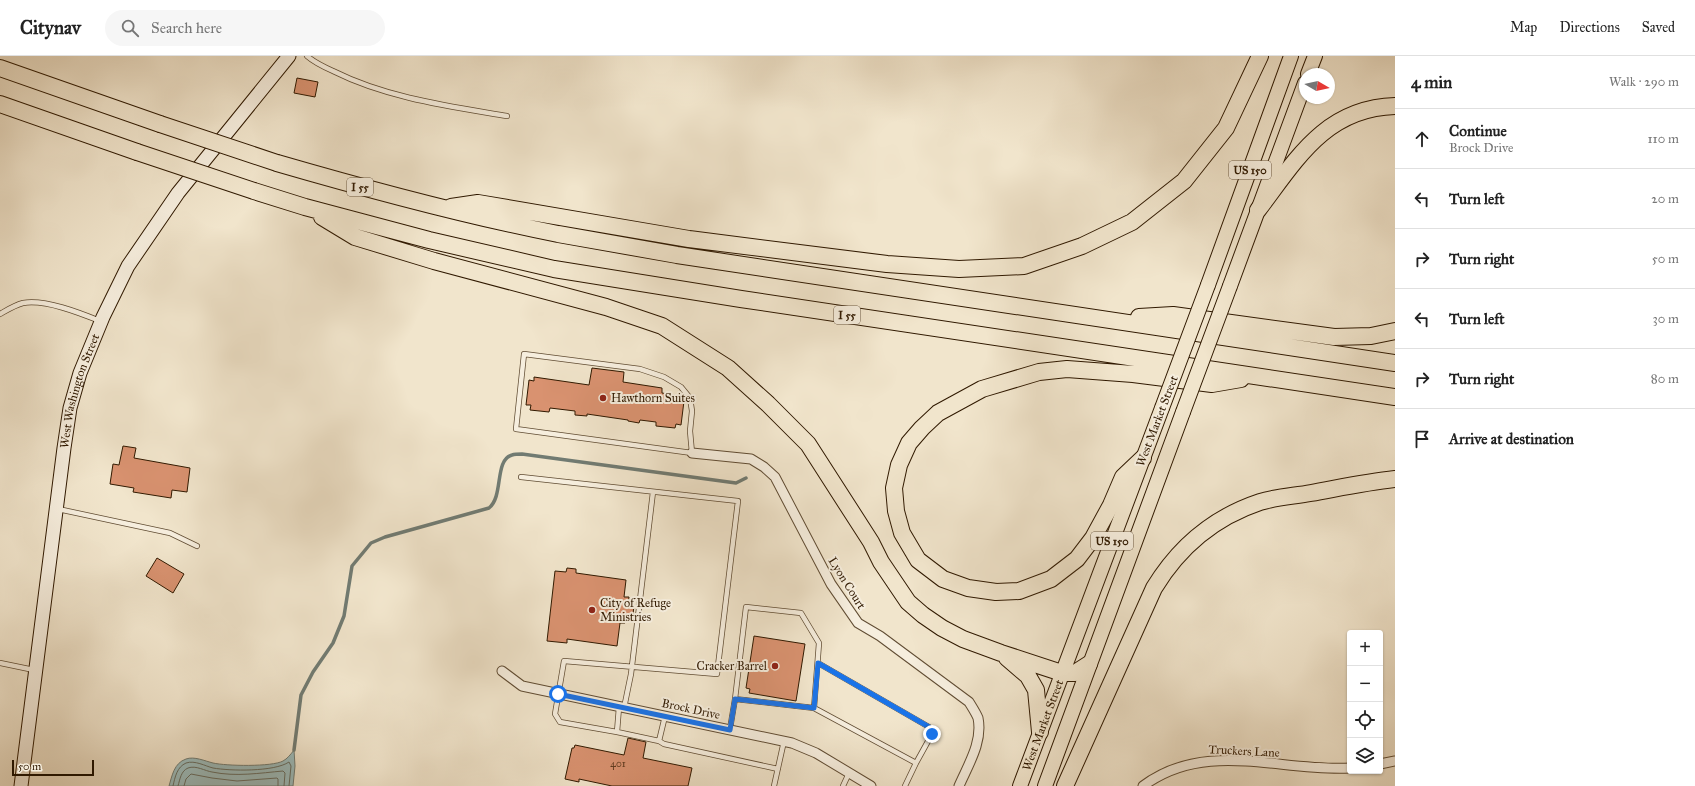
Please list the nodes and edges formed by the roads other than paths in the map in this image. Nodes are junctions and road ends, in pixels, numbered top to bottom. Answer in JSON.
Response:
{"nodes":[{"id":1,"x":289,"y":56,"type":"edge"},
{"id":2,"x":307,"y":56,"type":"edge"},
{"id":3,"x":1260,"y":56,"type":"edge"},
{"id":4,"x":1291,"y":56,"type":"edge"},
{"id":5,"x":1315,"y":56,"type":"edge"},
{"id":6,"x":0,"y":68,"type":"edge"},
{"id":7,"x":1310,"y":68,"type":"edge"},
{"id":8,"x":1299,"y":99,"type":"edge"},
{"id":9,"x":0,"y":104,"type":"edge"},
{"id":10,"x":1395,"y":106,"type":"edge"},
{"id":11,"x":507,"y":116,"type":"dead end"},
{"id":12,"x":305,"y":207,"type":"junction"},
{"id":13,"x":444,"y":208,"type":"junction"},
{"id":14,"x":1258,"y":210,"type":"junction"},
{"id":15,"x":0,"y":314,"type":"edge"},
{"id":16,"x":1110,"y":320,"type":"junction"},
{"id":17,"x":101,"y":322,"type":"junction"},
{"id":18,"x":1395,"y":331,"type":"edge"},
{"id":19,"x":1395,"y":363,"type":"edge"},
{"id":20,"x":1255,"y":376,"type":"junction"},
{"id":21,"x":1395,"y":397,"type":"edge"},
{"id":22,"x":692,"y":453,"type":"junction"},
{"id":23,"x":1143,"y":458,"type":"junction"},
{"id":24,"x":521,"y":477,"type":"dead end"},
{"id":25,"x":1395,"y":479,"type":"edge"},
{"id":26,"x":653,"y":492,"type":"junction"},
{"id":27,"x":56,"y":509,"type":"junction"},
{"id":28,"x":197,"y":546,"type":"dead end"},
{"id":29,"x":1001,"y":653,"type":"junction"},
{"id":30,"x":0,"y":663,"type":"edge"},
{"id":31,"x":818,"y":663,"type":"junction"},
{"id":32,"x":1089,"y":664,"type":"junction"},
{"id":33,"x":632,"y":666,"type":"junction"},
{"id":34,"x":36,"y":670,"type":"junction"},
{"id":35,"x":502,"y":671,"type":"dead end"},
{"id":36,"x":1062,"y":673,"type":"junction"},
{"id":37,"x":558,"y":694,"type":"junction"},
{"id":38,"x":735,"y":699,"type":"junction"},
{"id":39,"x":622,"y":707,"type":"junction"},
{"id":40,"x":814,"y":708,"type":"junction"},
{"id":41,"x":665,"y":716,"type":"junction"},
{"id":42,"x":730,"y":730,"type":"junction"},
{"id":43,"x":617,"y":732,"type":"junction"},
{"id":44,"x":1040,"y":732,"type":"junction"},
{"id":45,"x":659,"y":741,"type":"junction"},
{"id":46,"x":784,"y":741,"type":"junction"},
{"id":47,"x":1395,"y":761,"type":"edge"},
{"id":48,"x":916,"y":763,"type":"junction"},
{"id":49,"x":1383,"y":763,"type":"edge"},
{"id":50,"x":1347,"y":768,"type":"edge"},
{"id":51,"x":778,"y":769,"type":"junction"},
{"id":52,"x":849,"y":773,"type":"junction"},
{"id":53,"x":20,"y":786,"type":"edge"},
{"id":54,"x":774,"y":786,"type":"edge"},
{"id":55,"x":843,"y":786,"type":"edge"},
{"id":56,"x":871,"y":786,"type":"edge"},
{"id":57,"x":905,"y":786,"type":"edge"},
{"id":58,"x":959,"y":786,"type":"edge"},
{"id":59,"x":1020,"y":786,"type":"edge"},
{"id":60,"x":1045,"y":786,"type":"edge"},
{"id":61,"x":1065,"y":786,"type":"edge"},
{"id":62,"x":1143,"y":786,"type":"edge"}],
"edges":[{"from":1,"to":17,"type":"main road","name":"West Washington Street"},
{"from":2,"to":11,"type":"lane"},
{"from":3,"to":13,"type":"highway"},
{"from":4,"to":23,"type":"main road","name":"West Market Street","number":"US 150","bridge":true},
{"from":5,"to":7,"type":"main road"},
{"from":6,"to":13,"type":"highway","number":"I 55","bridge":true},
{"from":8,"to":14,"type":"main road","name":"West Market Street","number":"US 150"},
{"from":9,"to":12,"type":"highway","number":"I 55","bridge":true},
{"from":10,"to":14,"type":"highway"},
{"from":12,"to":20,"type":"highway","number":"I 55"},
{"from":12,"to":29,"type":"highway"},
{"from":13,"to":16,"type":"highway","number":"I 55"},
{"from":14,"to":32,"type":"main road","name":"West Market Street","number":"US 150","bridge":true},
{"from":15,"to":17,"type":"lane"},
{"from":16,"to":18,"type":"highway"},
{"from":16,"to":19,"type":"highway","number":"I 55"},
{"from":17,"to":27,"type":"main road","name":"West Washington Street"},
{"from":20,"to":21,"type":"highway","number":"I 55"},
{"from":20,"to":23,"type":"highway"},
{"from":22,"to":22,"type":"lane"},
{"from":22,"to":58,"type":"street","name":"Lyon Court"},
{"from":23,"to":36,"type":"main road","name":"West Market Street","number":"US 150"},
{"from":24,"to":26,"type":"lane"},
{"from":25,"to":61,"type":"highway"},
{"from":26,"to":33,"type":"lane"},
{"from":26,"to":33,"type":"lane"},
{"from":27,"to":28,"type":"lane"},
{"from":27,"to":34,"type":"main road","name":"West Washington Street"},
{"from":29,"to":36,"type":"highway"},
{"from":29,"to":44,"type":"highway"},
{"from":30,"to":34,"type":"lane"},
{"from":31,"to":38,"type":"lane"},
{"from":31,"to":40,"type":"lane"},
{"from":31,"to":48,"type":"lane"},
{"from":32,"to":36,"type":"highway"},
{"from":32,"to":60,"type":"main road","name":"West Market Street","number":"US 150"},
{"from":33,"to":37,"type":"lane"},
{"from":33,"to":39,"type":"lane"},
{"from":34,"to":53,"type":"main road","name":"West Washington Street"},
{"from":35,"to":37,"type":"street","name":"Brock Drive"},
{"from":36,"to":44,"type":"main road","name":"West Market Street","number":"US 150"},
{"from":37,"to":39,"type":"street","name":"Brock Drive"},
{"from":37,"to":43,"type":"lane"},
{"from":38,"to":40,"type":"lane"},
{"from":38,"to":42,"type":"lane"},
{"from":39,"to":41,"type":"street","name":"Brock Drive"},
{"from":39,"to":43,"type":"lane"},
{"from":40,"to":48,"type":"lane"},
{"from":41,"to":42,"type":"street","name":"Brock Drive"},
{"from":41,"to":45,"type":"lane"},
{"from":42,"to":46,"type":"street","name":"Brock Drive"},
{"from":43,"to":45,"type":"lane"},
{"from":44,"to":59,"type":"main road","name":"West Market Street","number":"US 150"},
{"from":45,"to":51,"type":"lane"},
{"from":46,"to":51,"type":"lane"},
{"from":46,"to":52,"type":"street","name":"Brock Drive"},
{"from":47,"to":49,"type":"street"},
{"from":48,"to":57,"type":"lane"},
{"from":50,"to":62,"type":"street","name":"Truckers Lane"},
{"from":51,"to":54,"type":"lane"},
{"from":52,"to":55,"type":"lane"},
{"from":52,"to":56,"type":"street","name":"Brock Drive"}]}
